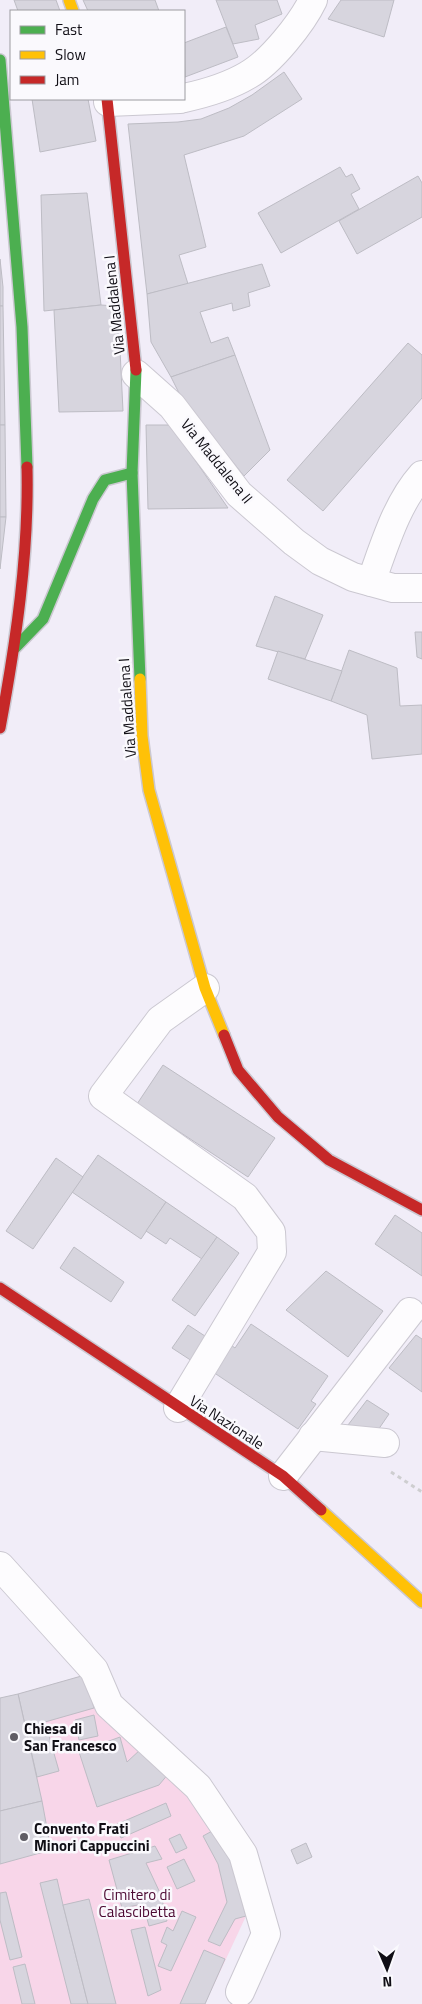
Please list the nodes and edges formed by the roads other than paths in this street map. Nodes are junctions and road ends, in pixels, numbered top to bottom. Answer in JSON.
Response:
{"nodes":[{"id":1,"x":313,"y":0,"type":"edge"},
{"id":2,"x":0,"y":60,"type":"edge"},
{"id":3,"x":185,"y":98,"type":"edge"},
{"id":4,"x":107,"y":100,"type":"edge"},
{"id":5,"x":136,"y":374,"type":"junction"},
{"id":6,"x":132,"y":473,"type":"junction"},
{"id":7,"x":422,"y":475,"type":"edge"},
{"id":8,"x":371,"y":582,"type":"junction"},
{"id":9,"x":422,"y":588,"type":"edge"},
{"id":10,"x":15,"y":648,"type":"junction"},
{"id":11,"x":0,"y":728,"type":"edge"},
{"id":12,"x":205,"y":988,"type":"junction"},
{"id":13,"x":422,"y":1210,"type":"edge"},
{"id":14,"x":0,"y":1288,"type":"edge"},
{"id":15,"x":410,"y":1312,"type":"dead end"},
{"id":16,"x":178,"y":1408,"type":"junction"},
{"id":17,"x":313,"y":1436,"type":"junction"},
{"id":18,"x":385,"y":1443,"type":"dead end"},
{"id":19,"x":283,"y":1476,"type":"junction"},
{"id":20,"x":0,"y":1566,"type":"edge"},
{"id":21,"x":422,"y":1602,"type":"edge"},
{"id":22,"x":240,"y":1992,"type":"dead end"}],
"edges":[{"from":1,"to":3,"type":"street"},
{"from":2,"to":10,"type":"street"},
{"from":4,"to":5,"type":"street","name":"Via Maddalena I"},
{"from":5,"to":6,"type":"street","name":"Via Maddalena I"},
{"from":5,"to":8,"type":"street","name":"Via Maddalena II"},
{"from":6,"to":10,"type":"street"},
{"from":6,"to":12,"type":"street","name":"Via Maddalena I"},
{"from":7,"to":8,"type":"street"},
{"from":8,"to":9,"type":"street","name":"Via Maddalena II"},
{"from":10,"to":11,"type":"street"},
{"from":12,"to":13,"type":"street","name":"Via Maddalena I"},
{"from":12,"to":16,"type":"street"},
{"from":14,"to":16,"type":"street","name":"Via Nazionale"},
{"from":15,"to":17,"type":"street"},
{"from":16,"to":19,"type":"street","name":"Via Nazionale"},
{"from":17,"to":18,"type":"street"},
{"from":17,"to":19,"type":"street"},
{"from":19,"to":21,"type":"street","name":"Via Nazionale"},
{"from":20,"to":22,"type":"street"}]}
